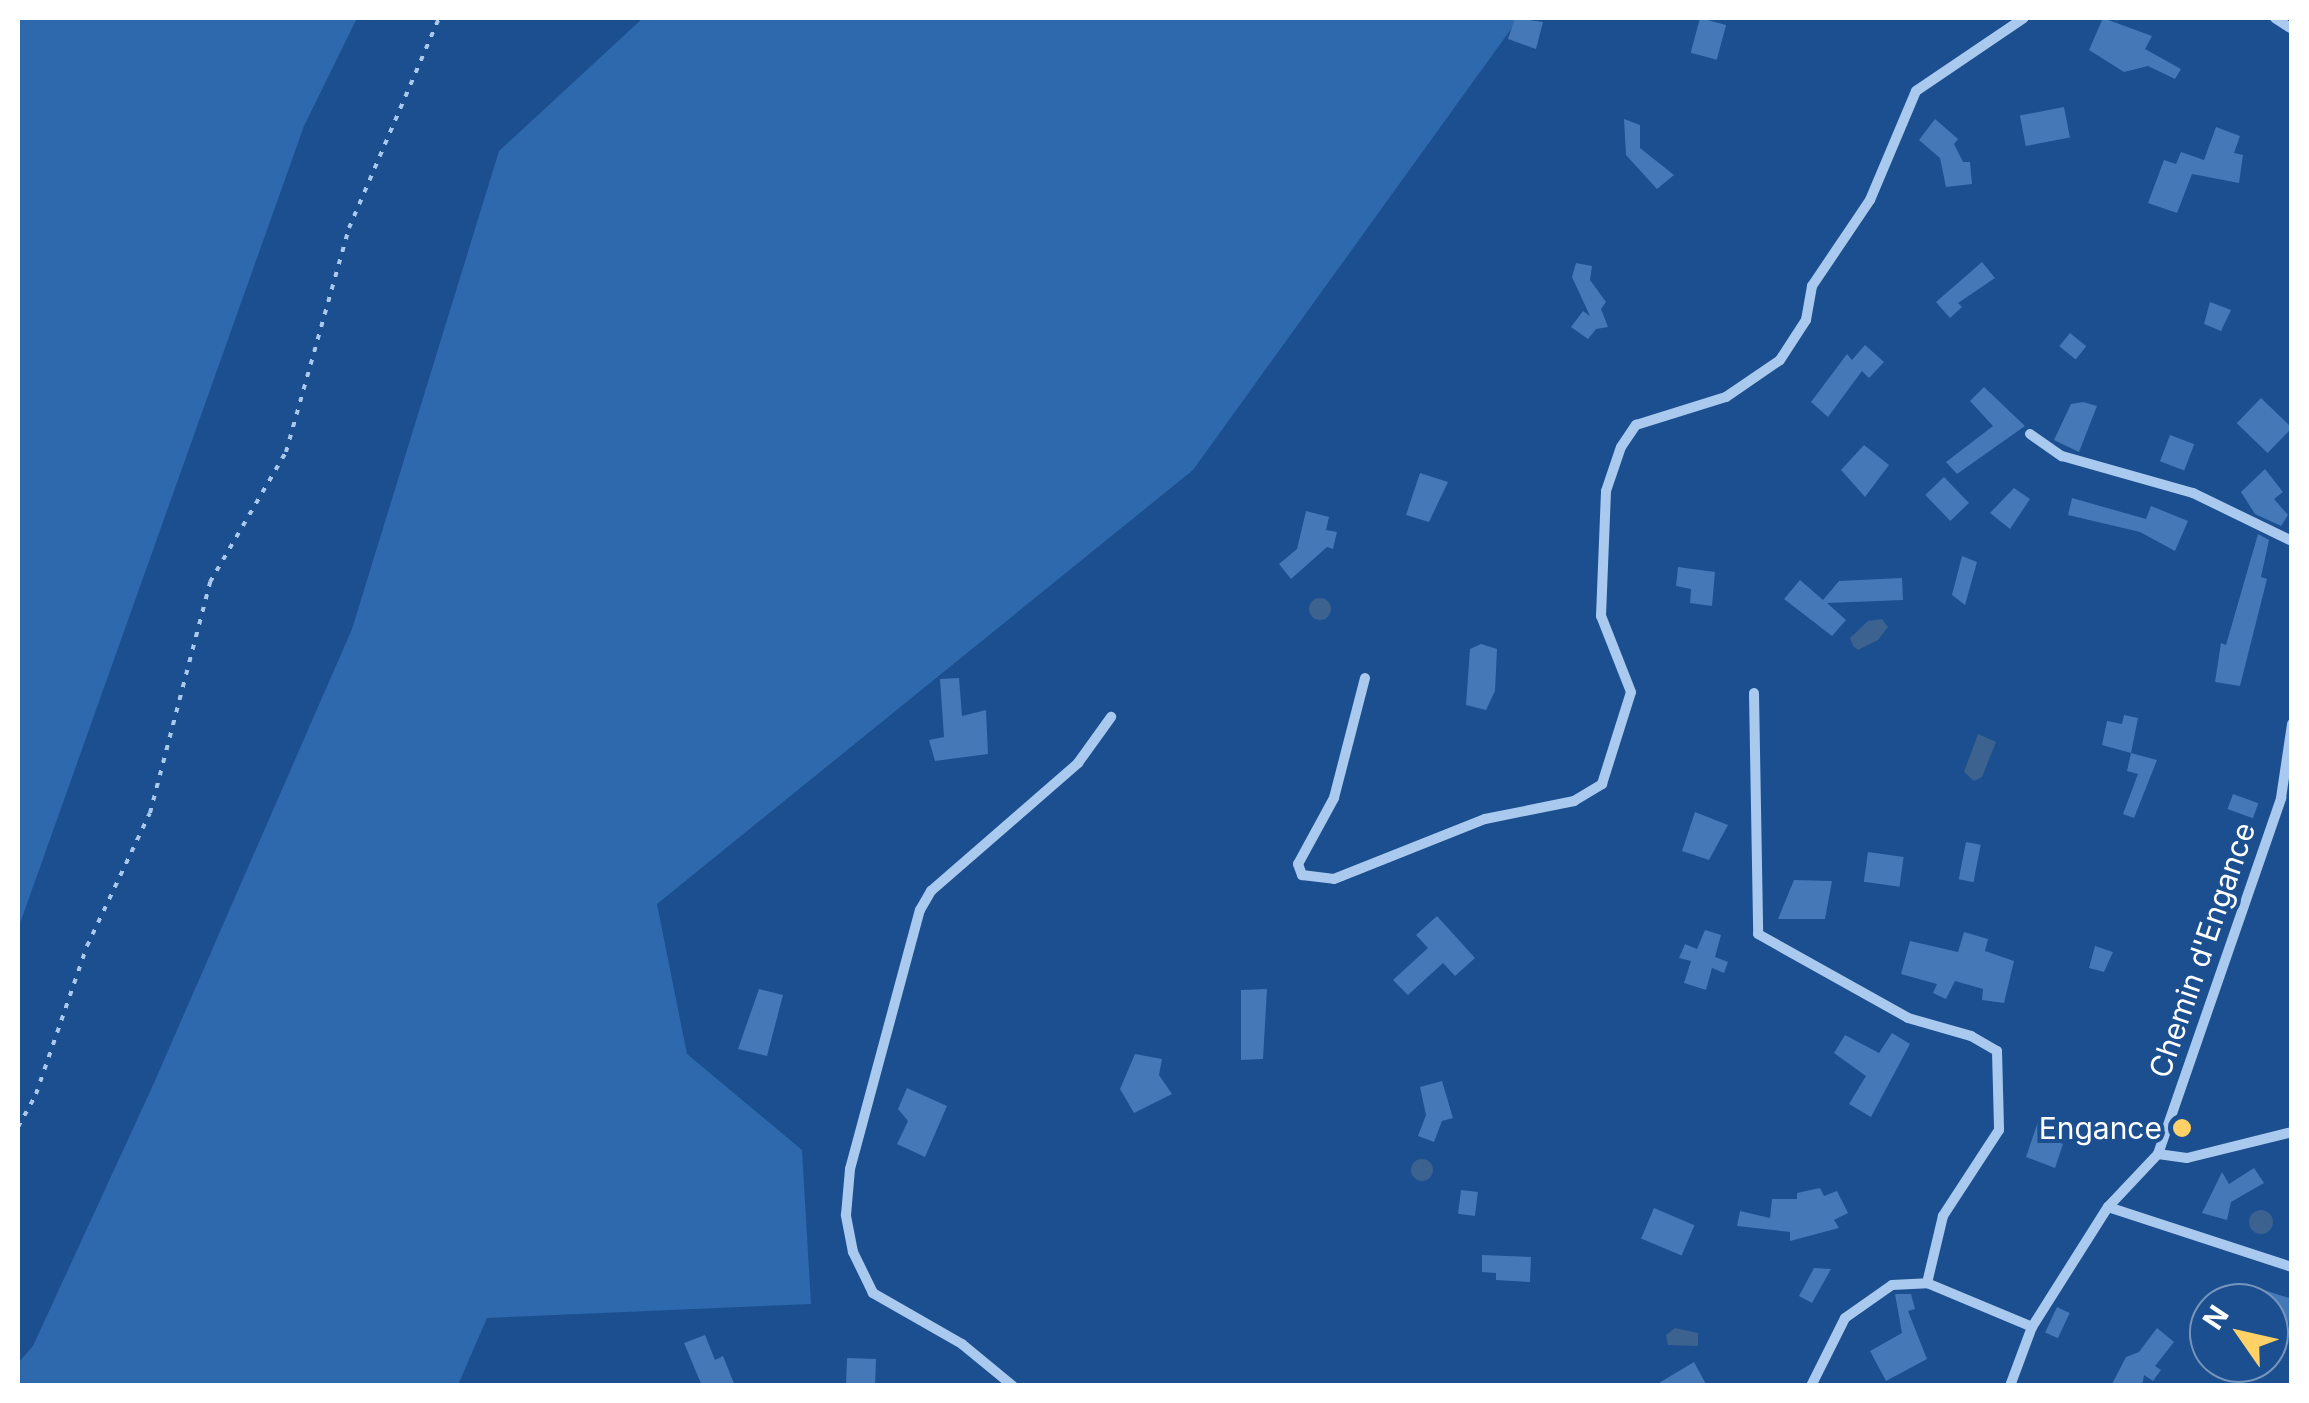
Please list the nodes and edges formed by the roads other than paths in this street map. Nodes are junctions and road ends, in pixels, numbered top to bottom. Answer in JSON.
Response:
{"nodes":[{"id":1,"x":2024,"y":18,"type":"edge"},
{"id":2,"x":2275,"y":18,"type":"edge"},
{"id":3,"x":2292,"y":28,"type":"edge"},
{"id":4,"x":2030,"y":434,"type":"dead end"},
{"id":5,"x":2292,"y":541,"type":"edge"},
{"id":6,"x":1365,"y":678,"type":"dead end"},
{"id":7,"x":1754,"y":693,"type":"dead end"},
{"id":8,"x":1111,"y":717,"type":"dead end"},
{"id":9,"x":2292,"y":724,"type":"edge"},
{"id":10,"x":2292,"y":1132,"type":"edge"},
{"id":11,"x":2158,"y":1154,"type":"junction"},
{"id":12,"x":2108,"y":1208,"type":"junction"},
{"id":13,"x":2292,"y":1267,"type":"edge"},
{"id":14,"x":1928,"y":1283,"type":"junction"},
{"id":15,"x":2032,"y":1328,"type":"junction"},
{"id":16,"x":1013,"y":1386,"type":"edge"},
{"id":17,"x":1811,"y":1386,"type":"edge"},
{"id":18,"x":2010,"y":1386,"type":"edge"}],
"edges":[{"from":1,"to":6,"type":"street"},
{"from":2,"to":3,"type":"street"},
{"from":4,"to":5,"type":"street"},
{"from":7,"to":14,"type":"street"},
{"from":8,"to":16,"type":"street"},
{"from":9,"to":11,"type":"street","name":"Chemin d'Engance"},
{"from":10,"to":11,"type":"street"},
{"from":11,"to":12,"type":"street","name":"Chemin d'Engance"},
{"from":12,"to":13,"type":"street"},
{"from":12,"to":15,"type":"street","name":"Chemin d'Engance"},
{"from":14,"to":15,"type":"street"},
{"from":14,"to":17,"type":"street"},
{"from":15,"to":18,"type":"street","name":"Chemin d'Engance"}]}
